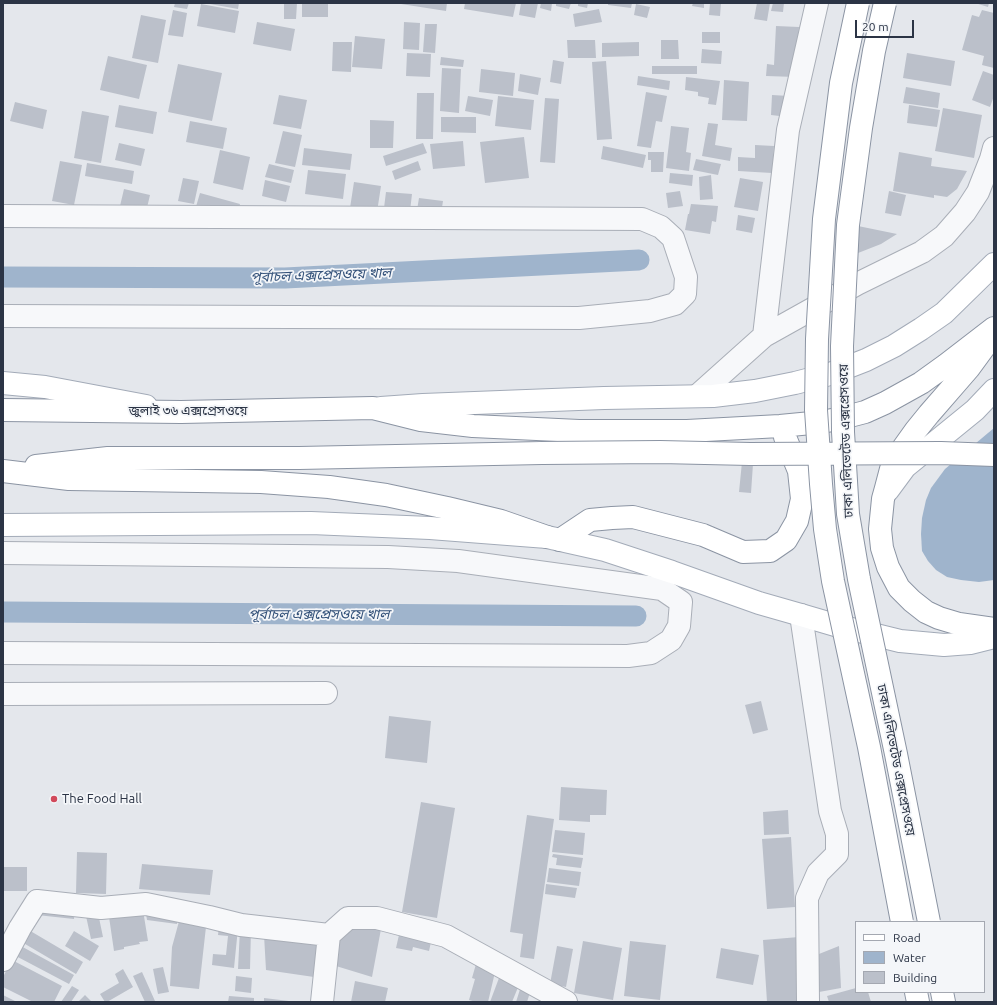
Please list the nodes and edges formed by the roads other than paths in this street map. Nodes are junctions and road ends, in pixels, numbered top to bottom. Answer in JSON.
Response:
{"nodes":[{"id":1,"x":817,"y":3,"type":"edge"},
{"id":2,"x":858,"y":3,"type":"edge"},
{"id":3,"x":885,"y":3,"type":"edge"},
{"id":4,"x":994,"y":148,"type":"edge"},
{"id":5,"x":3,"y":216,"type":"edge"},
{"id":6,"x":994,"y":264,"type":"edge"},
{"id":7,"x":3,"y":316,"type":"edge"},
{"id":8,"x":994,"y":328,"type":"edge"},
{"id":9,"x":994,"y":334,"type":"edge"},
{"id":10,"x":764,"y":336,"type":"junction"},
{"id":11,"x":3,"y":383,"type":"edge"},
{"id":12,"x":994,"y":390,"type":"edge"},
{"id":13,"x":697,"y":396,"type":"junction"},
{"id":14,"x":373,"y":408,"type":"junction"},
{"id":15,"x":3,"y":410,"type":"edge"},
{"id":16,"x":181,"y":412,"type":"junction"},
{"id":17,"x":780,"y":426,"type":"junction"},
{"id":18,"x":994,"y":454,"type":"edge"},
{"id":19,"x":3,"y":471,"type":"edge"},
{"id":20,"x":883,"y":499,"type":"junction"},
{"id":21,"x":3,"y":525,"type":"edge"},
{"id":22,"x":554,"y":538,"type":"junction"},
{"id":23,"x":3,"y":553,"type":"edge"},
{"id":24,"x":801,"y":615,"type":"junction"},
{"id":25,"x":994,"y":629,"type":"edge"},
{"id":26,"x":994,"y":637,"type":"edge"},
{"id":27,"x":3,"y":653,"type":"edge"},
{"id":28,"x":326,"y":693,"type":"dead end"},
{"id":29,"x":3,"y":694,"type":"edge"},
{"id":30,"x":902,"y":921,"type":"edge"},
{"id":31,"x":928,"y":921,"type":"edge"},
{"id":32,"x":329,"y":934,"type":"junction"},
{"id":33,"x":3,"y":960,"type":"edge"},
{"id":34,"x":322,"y":1002,"type":"edge"},
{"id":35,"x":566,"y":1002,"type":"edge"},
{"id":36,"x":808,"y":1002,"type":"edge"}],
"edges":[{"from":1,"to":10,"type":"street"},
{"from":2,"to":30,"type":"main road","name":"ঢাকা এলিভেটেড এক্সপ্রেসওয়ে","bridge":true},
{"from":3,"to":31,"type":"main road","name":"ঢাকা এলিভেটেড এক্সপ্রেসওয়ে","bridge":true},
{"from":4,"to":10,"type":"street"},
{"from":5,"to":7,"type":"street"},
{"from":6,"to":13,"type":"main road"},
{"from":8,"to":17,"type":"main road"},
{"from":9,"to":20,"type":"main road"},
{"from":10,"to":13,"type":"street"},
{"from":11,"to":16,"type":"main road"},
{"from":12,"to":20,"type":"main road"},
{"from":13,"to":14,"type":"main road"},
{"from":14,"to":16,"type":"main road","name":"জুলাই ৩৬ এক্সপ্রেসওয়ে"},
{"from":14,"to":17,"type":"main road"},
{"from":15,"to":16,"type":"main road","name":"জুলাই ৩৬ এক্সপ্রেসওয়ে"},
{"from":17,"to":22,"type":"main road"},
{"from":18,"to":19,"type":"main road","bridge":true},
{"from":19,"to":22,"type":"main road"},
{"from":20,"to":25,"type":"main road"},
{"from":21,"to":22,"type":"main road"},
{"from":22,"to":24,"type":"main road"},
{"from":23,"to":27,"type":"street"},
{"from":24,"to":26,"type":"main road"},
{"from":24,"to":36,"type":"street"},
{"from":28,"to":29,"type":"street"},
{"from":32,"to":33,"type":"street"},
{"from":32,"to":34,"type":"street"},
{"from":32,"to":35,"type":"street"}]}
